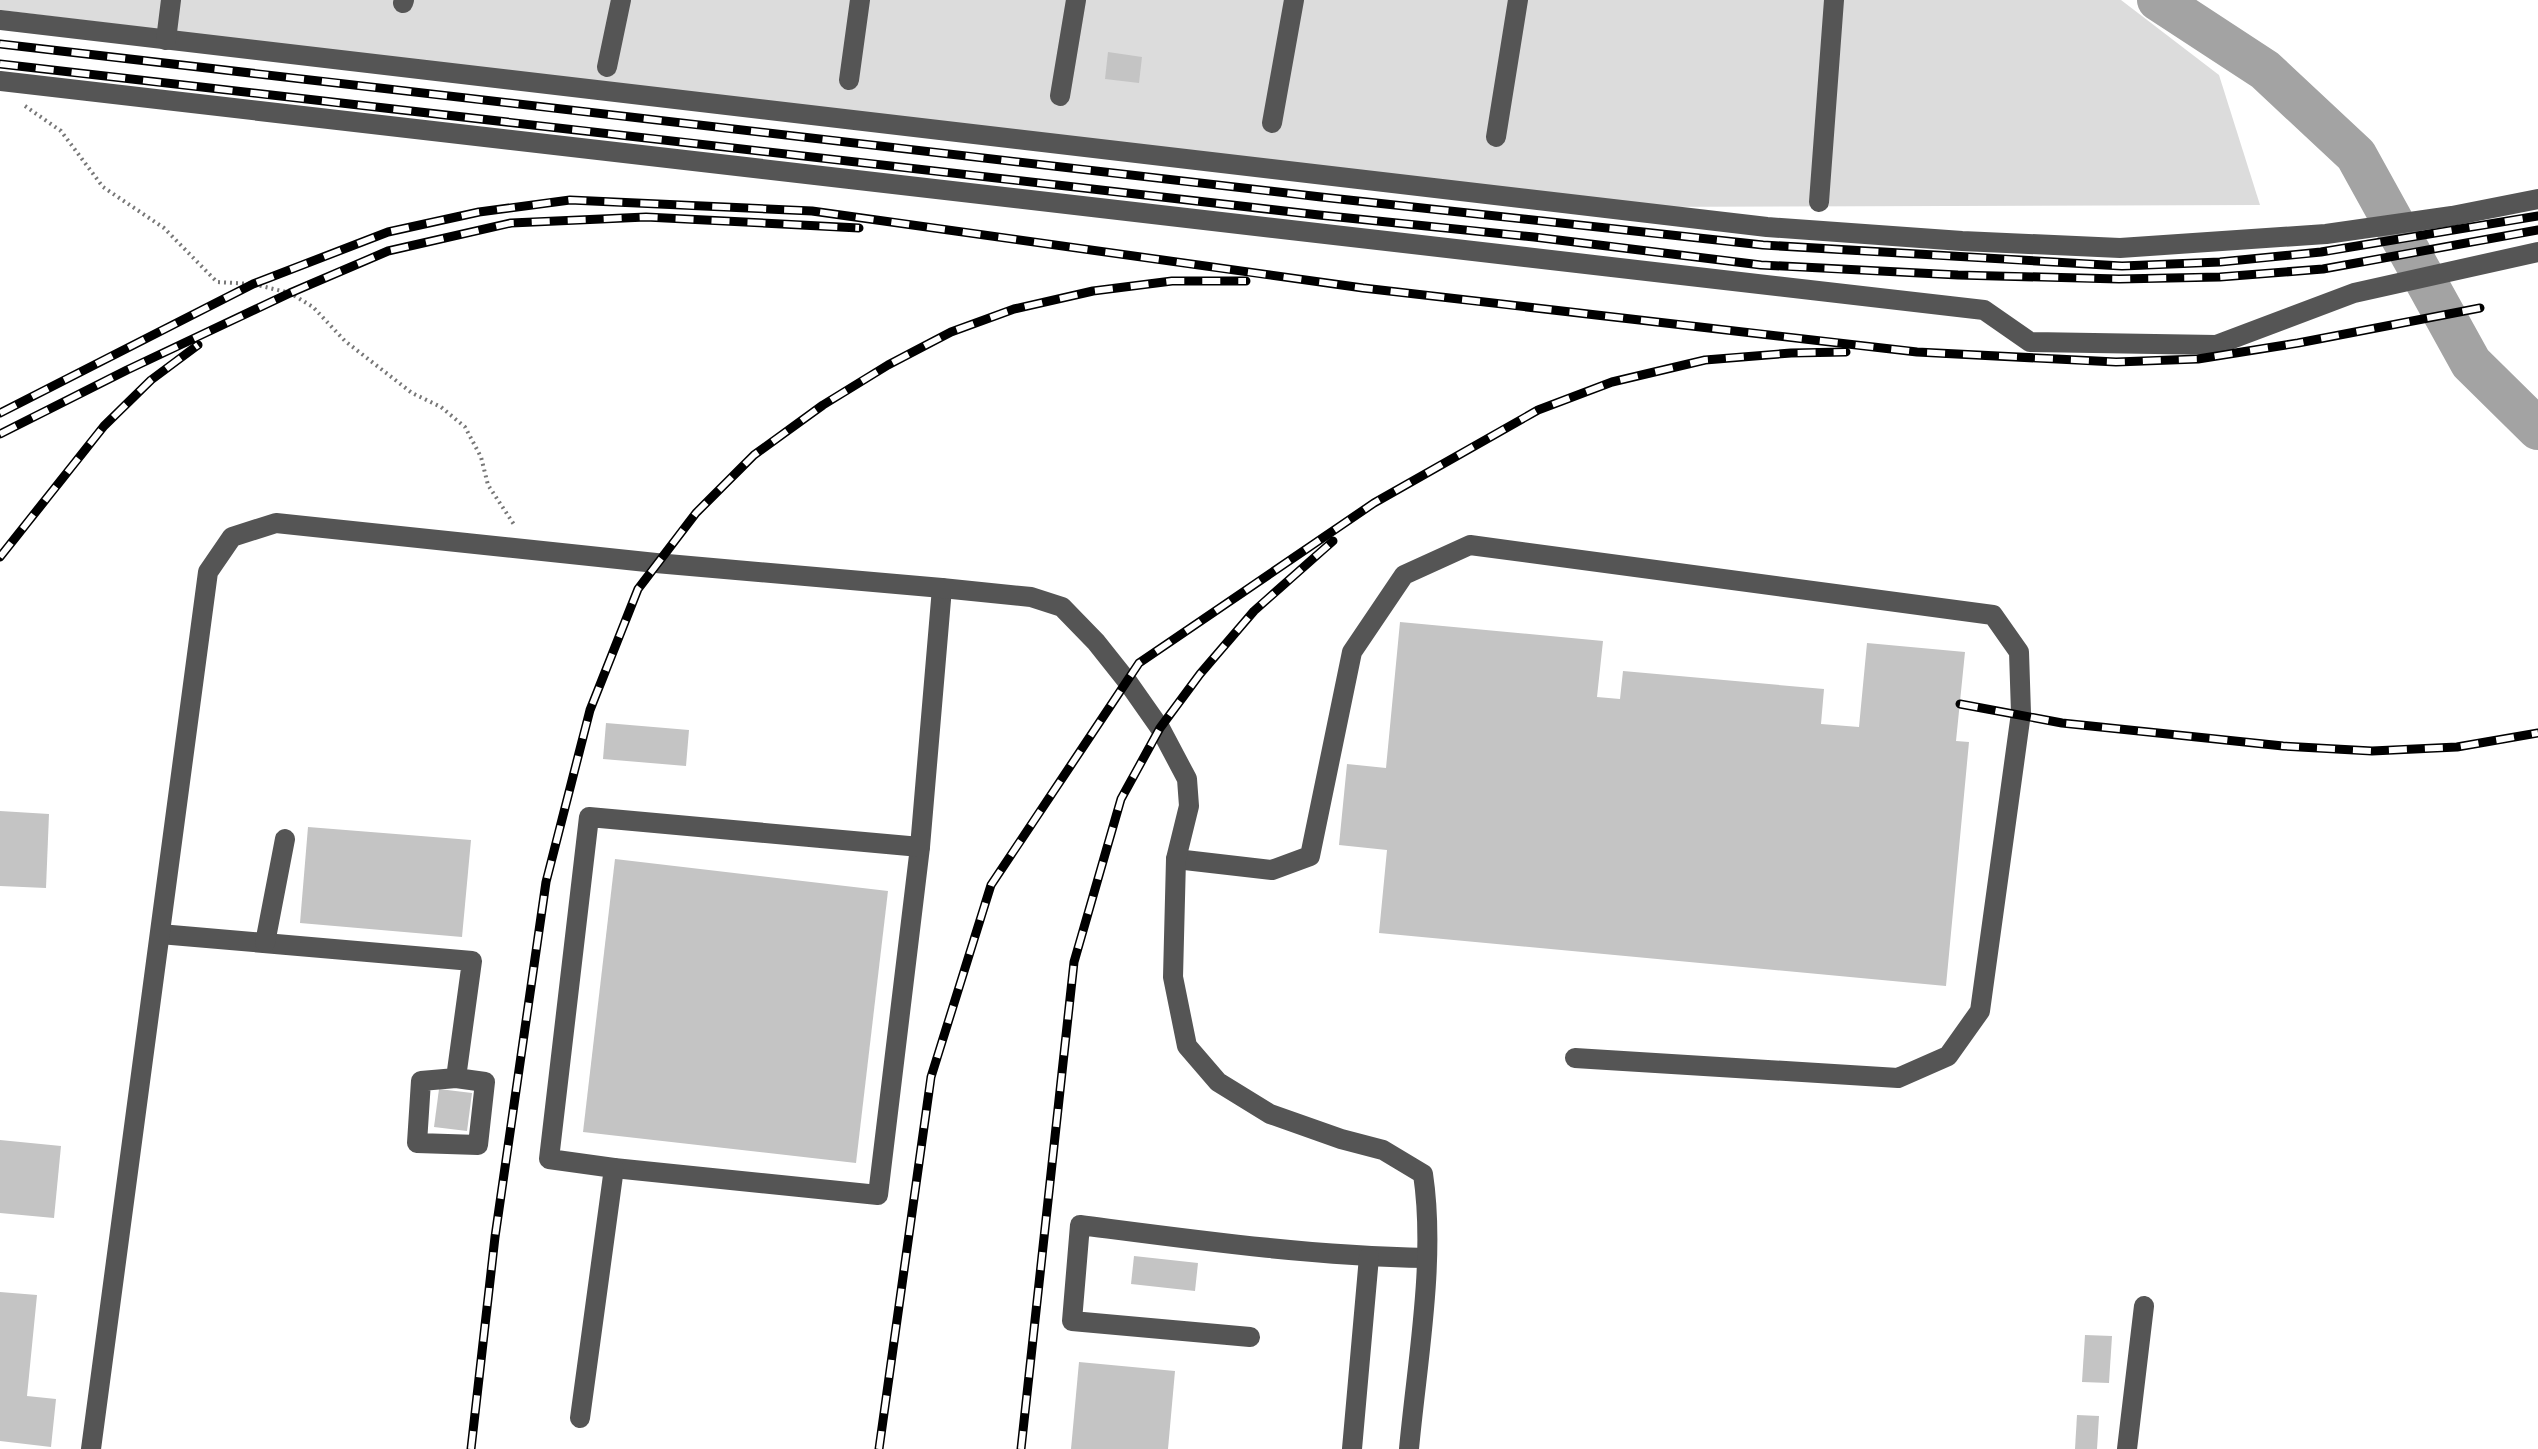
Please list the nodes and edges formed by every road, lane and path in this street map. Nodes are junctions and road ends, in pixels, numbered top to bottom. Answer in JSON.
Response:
{"nodes":[{"id":1,"x":171,"y":0,"type":"edge"},
{"id":2,"x":621,"y":0,"type":"edge"},
{"id":3,"x":860,"y":0,"type":"edge"},
{"id":4,"x":1076,"y":0,"type":"edge"},
{"id":5,"x":1294,"y":0,"type":"edge"},
{"id":6,"x":1518,"y":0,"type":"edge"},
{"id":7,"x":1834,"y":0,"type":"edge"},
{"id":8,"x":0,"y":20,"type":"edge"},
{"id":9,"x":166,"y":40,"type":"junction"},
{"id":10,"x":607,"y":67,"type":"dead end"},
{"id":11,"x":849,"y":80,"type":"dead end"},
{"id":12,"x":0,"y":81,"type":"edge"},
{"id":13,"x":1060,"y":96,"type":"dead end"},
{"id":14,"x":19,"y":103,"type":"dead end"},
{"id":15,"x":1272,"y":123,"type":"dead end"},
{"id":16,"x":1496,"y":137,"type":"dead end"},
{"id":17,"x":2538,"y":199,"type":"edge"},
{"id":18,"x":1819,"y":202,"type":"dead end"},
{"id":19,"x":2538,"y":252,"type":"edge"},
{"id":20,"x":532,"y":551,"type":"junction"},
{"id":21,"x":942,"y":588,"type":"junction"},
{"id":22,"x":285,"y":839,"type":"dead end"},
{"id":23,"x":920,"y":847,"type":"junction"},
{"id":24,"x":1176,"y":859,"type":"junction"},
{"id":25,"x":160,"y":934,"type":"junction"},
{"id":26,"x":265,"y":943,"type":"junction"},
{"id":27,"x":1575,"y":1058,"type":"dead end"},
{"id":28,"x":456,"y":1078,"type":"junction"},
{"id":29,"x":614,"y":1168,"type":"junction"},
{"id":30,"x":1369,"y":1257,"type":"junction"},
{"id":31,"x":1427,"y":1258,"type":"junction"},
{"id":32,"x":2144,"y":1306,"type":"dead end"},
{"id":33,"x":1250,"y":1337,"type":"dead end"},
{"id":34,"x":580,"y":1418,"type":"dead end"},
{"id":35,"x":91,"y":1449,"type":"edge"},
{"id":36,"x":1352,"y":1449,"type":"edge"},
{"id":37,"x":1409,"y":1449,"type":"edge"},
{"id":38,"x":2127,"y":1449,"type":"edge"}],
"edges":[{"from":1,"to":9,"type":"street"},
{"from":2,"to":10,"type":"street"},
{"from":3,"to":11,"type":"street"},
{"from":4,"to":13,"type":"street"},
{"from":5,"to":15,"type":"street"},
{"from":6,"to":16,"type":"street"},
{"from":7,"to":18,"type":"street"},
{"from":8,"to":9,"type":"street"},
{"from":9,"to":17,"type":"street"},
{"from":12,"to":19,"type":"street"},
{"from":14,"to":20,"type":"path"},
{"from":20,"to":21,"type":"street"},
{"from":20,"to":25,"type":"street"},
{"from":21,"to":23,"type":"street"},
{"from":21,"to":24,"type":"street"},
{"from":22,"to":26,"type":"street"},
{"from":23,"to":29,"type":"street"},
{"from":23,"to":29,"type":"street"},
{"from":24,"to":27,"type":"street"},
{"from":24,"to":31,"type":"street"},
{"from":25,"to":26,"type":"street"},
{"from":25,"to":35,"type":"street"},
{"from":26,"to":28,"type":"street"},
{"from":28,"to":28,"type":"street"},
{"from":29,"to":34,"type":"street"},
{"from":30,"to":31,"type":"street"},
{"from":30,"to":33,"type":"street"},
{"from":30,"to":36,"type":"street"},
{"from":31,"to":37,"type":"street"},
{"from":32,"to":38,"type":"street"}]}
